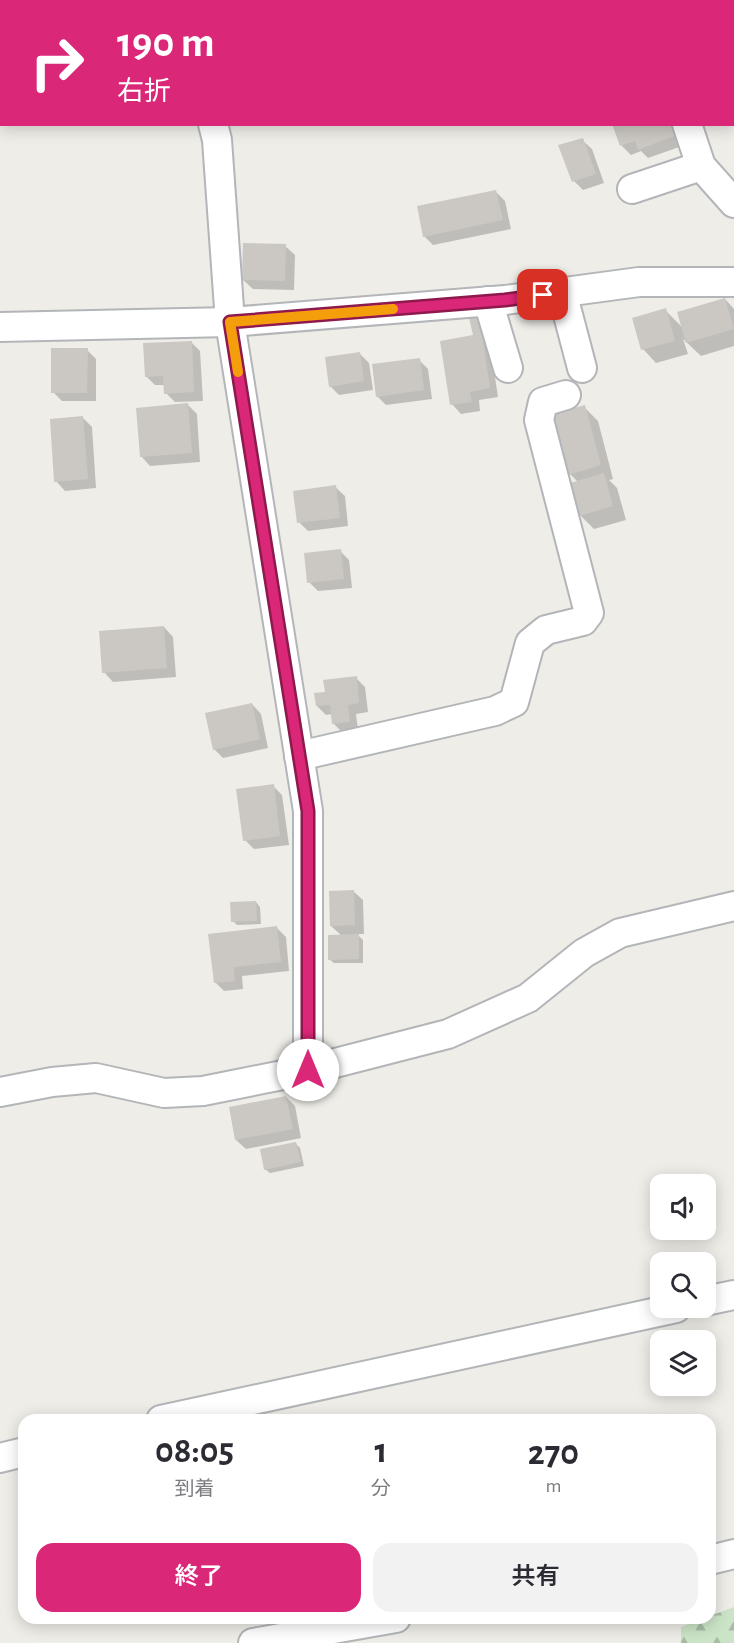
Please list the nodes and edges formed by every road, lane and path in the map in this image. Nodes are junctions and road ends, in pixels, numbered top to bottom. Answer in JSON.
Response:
{"nodes":[{"id":1,"x":214,"y":126,"type":"edge"},
{"id":2,"x":688,"y":126,"type":"edge"},
{"id":3,"x":701,"y":166,"type":"junction"},
{"id":4,"x":632,"y":189,"type":"dead end"},
{"id":5,"x":734,"y":203,"type":"edge"},
{"id":6,"x":734,"y":282,"type":"edge"},
{"id":7,"x":562,"y":292,"type":"junction"},
{"id":8,"x":488,"y":301,"type":"junction"},
{"id":9,"x":230,"y":322,"type":"junction"},
{"id":10,"x":0,"y":327,"type":"edge"},
{"id":11,"x":508,"y":368,"type":"dead end"},
{"id":12,"x":582,"y":368,"type":"dead end"},
{"id":13,"x":566,"y":395,"type":"dead end"},
{"id":14,"x":299,"y":756,"type":"junction"},
{"id":15,"x":734,"y":906,"type":"edge"},
{"id":16,"x":308,"y":1070,"type":"junction"},
{"id":17,"x":0,"y":1092,"type":"edge"},
{"id":18,"x":734,"y":1295,"type":"edge"},
{"id":19,"x":716,"y":1299,"type":"edge"},
{"id":20,"x":650,"y":1314,"type":"edge"},
{"id":21,"x":189,"y":1414,"type":"edge"},
{"id":22,"x":18,"y":1454,"type":"edge"},
{"id":23,"x":0,"y":1458,"type":"edge"},
{"id":24,"x":734,"y":1554,"type":"edge"},
{"id":25,"x":716,"y":1558,"type":"edge"},
{"id":26,"x":362,"y":1624,"type":"edge"},
{"id":27,"x":253,"y":1643,"type":"edge"}],
"edges":[{"from":1,"to":9,"type":"street"},
{"from":2,"to":3,"type":"street"},
{"from":3,"to":4,"type":"street"},
{"from":3,"to":5,"type":"street"},
{"from":6,"to":7,"type":"street"},
{"from":7,"to":8,"type":"street"},
{"from":7,"to":12,"type":"street"},
{"from":8,"to":9,"type":"street"},
{"from":8,"to":11,"type":"street"},
{"from":9,"to":10,"type":"street"},
{"from":9,"to":14,"type":"street"},
{"from":13,"to":14,"type":"street"},
{"from":14,"to":16,"type":"street"},
{"from":15,"to":16,"type":"street"},
{"from":16,"to":17,"type":"street"},
{"from":18,"to":19,"type":"street"},
{"from":20,"to":21,"type":"street"},
{"from":22,"to":23,"type":"street"},
{"from":24,"to":25,"type":"street"},
{"from":26,"to":27,"type":"street"}]}
